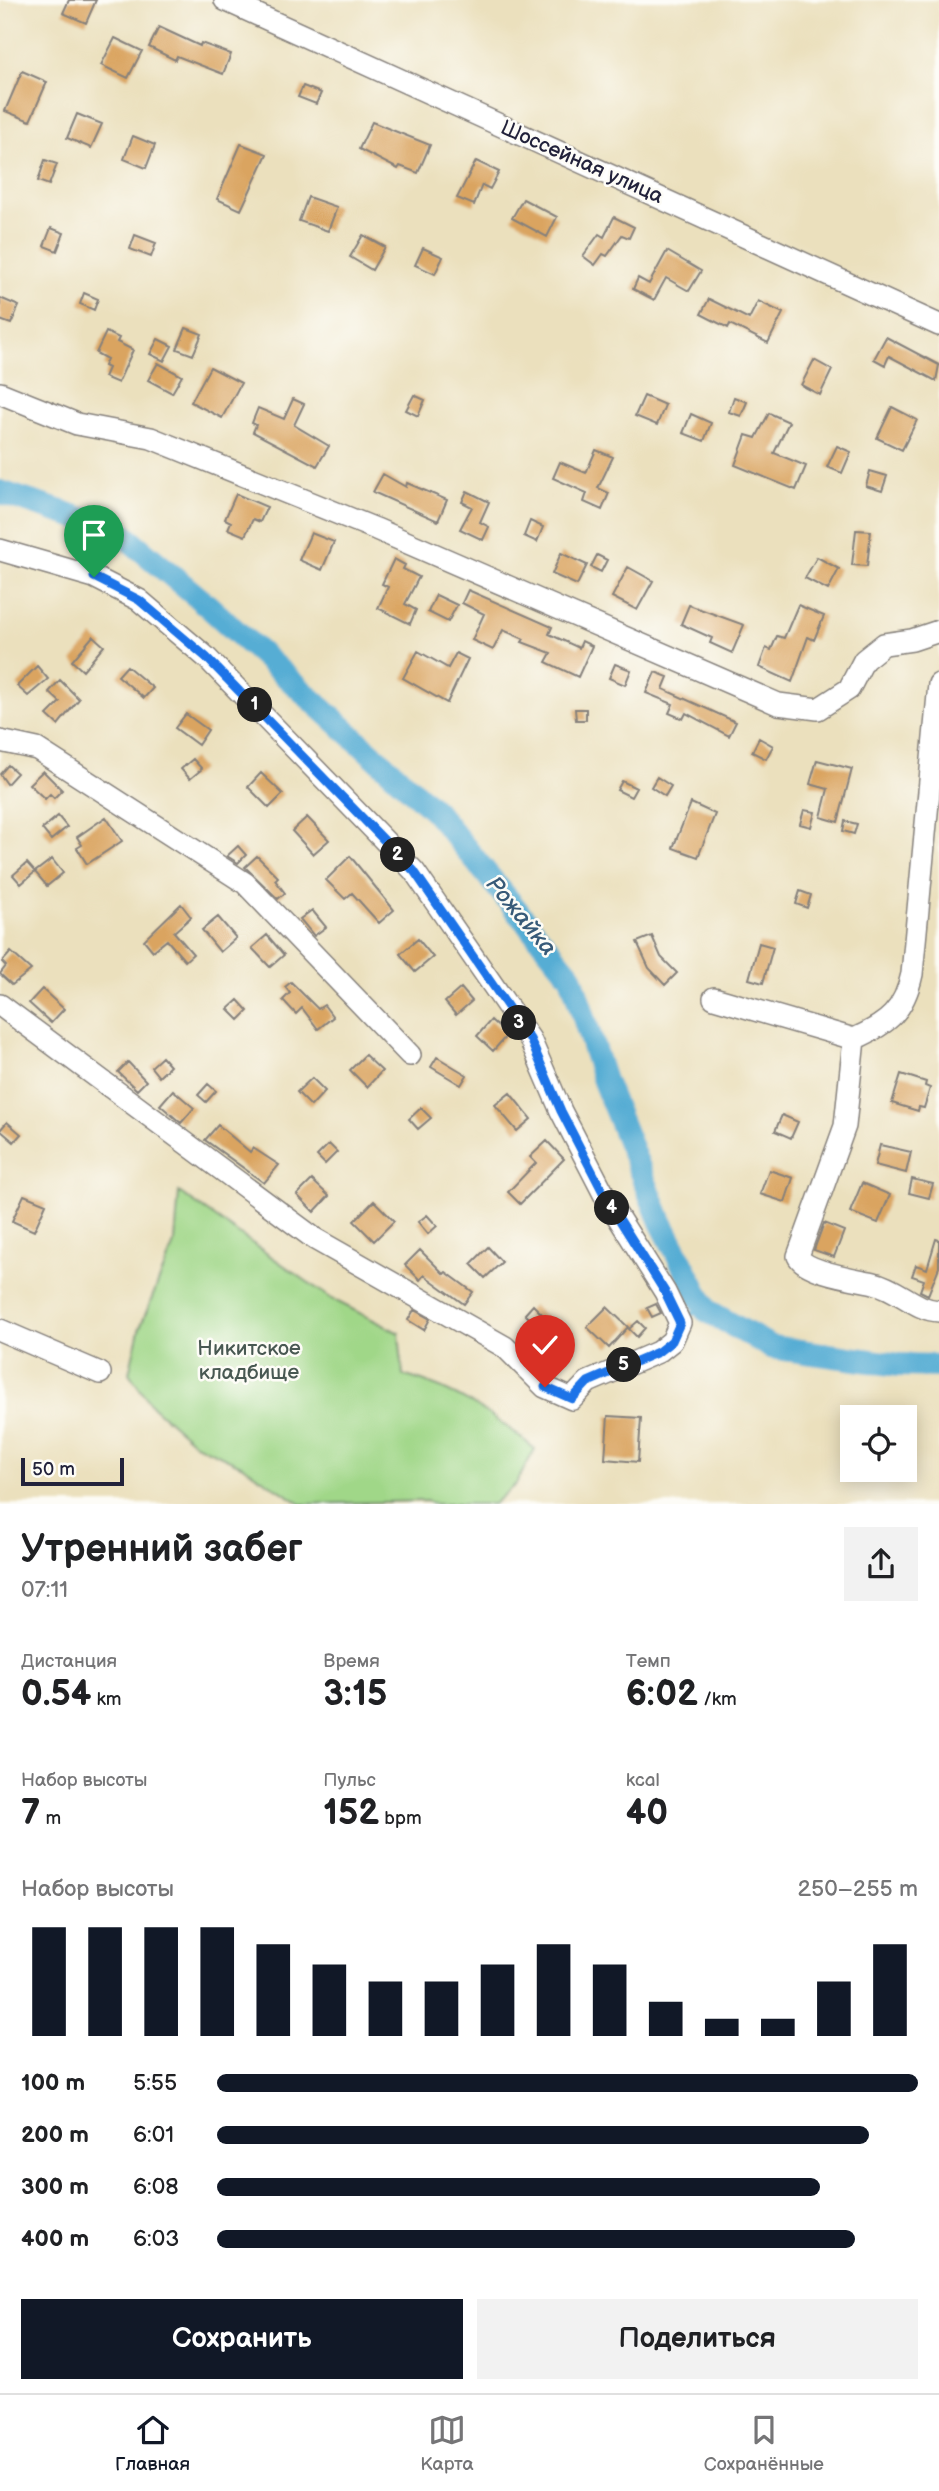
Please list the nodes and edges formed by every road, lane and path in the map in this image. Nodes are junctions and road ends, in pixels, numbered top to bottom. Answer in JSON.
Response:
{"nodes":[{"id":1,"x":225,"y":0,"type":"edge"},
{"id":2,"x":939,"y":325,"type":"edge"},
{"id":3,"x":0,"y":393,"type":"edge"},
{"id":4,"x":0,"y":551,"type":"edge"},
{"id":5,"x":939,"y":631,"type":"edge"},
{"id":6,"x":939,"y":684,"type":"edge"},
{"id":7,"x":0,"y":741,"type":"edge"},
{"id":8,"x":714,"y":999,"type":"dead end"},
{"id":9,"x":0,"y":1005,"type":"edge"},
{"id":10,"x":854,"y":1039,"type":"junction"},
{"id":11,"x":410,"y":1055,"type":"dead end"},
{"id":12,"x":939,"y":1311,"type":"edge"},
{"id":13,"x":0,"y":1330,"type":"edge"},
{"id":14,"x":100,"y":1373,"type":"dead end"}],
"edges":[{"from":1,"to":2,"type":"street","name":"Шоссейная улица"},
{"from":3,"to":5,"type":"street"},
{"from":4,"to":9,"type":"street"},
{"from":6,"to":10,"type":"street"},
{"from":7,"to":11,"type":"street"},
{"from":8,"to":10,"type":"street"},
{"from":10,"to":12,"type":"street"},
{"from":13,"to":14,"type":"street"}]}
